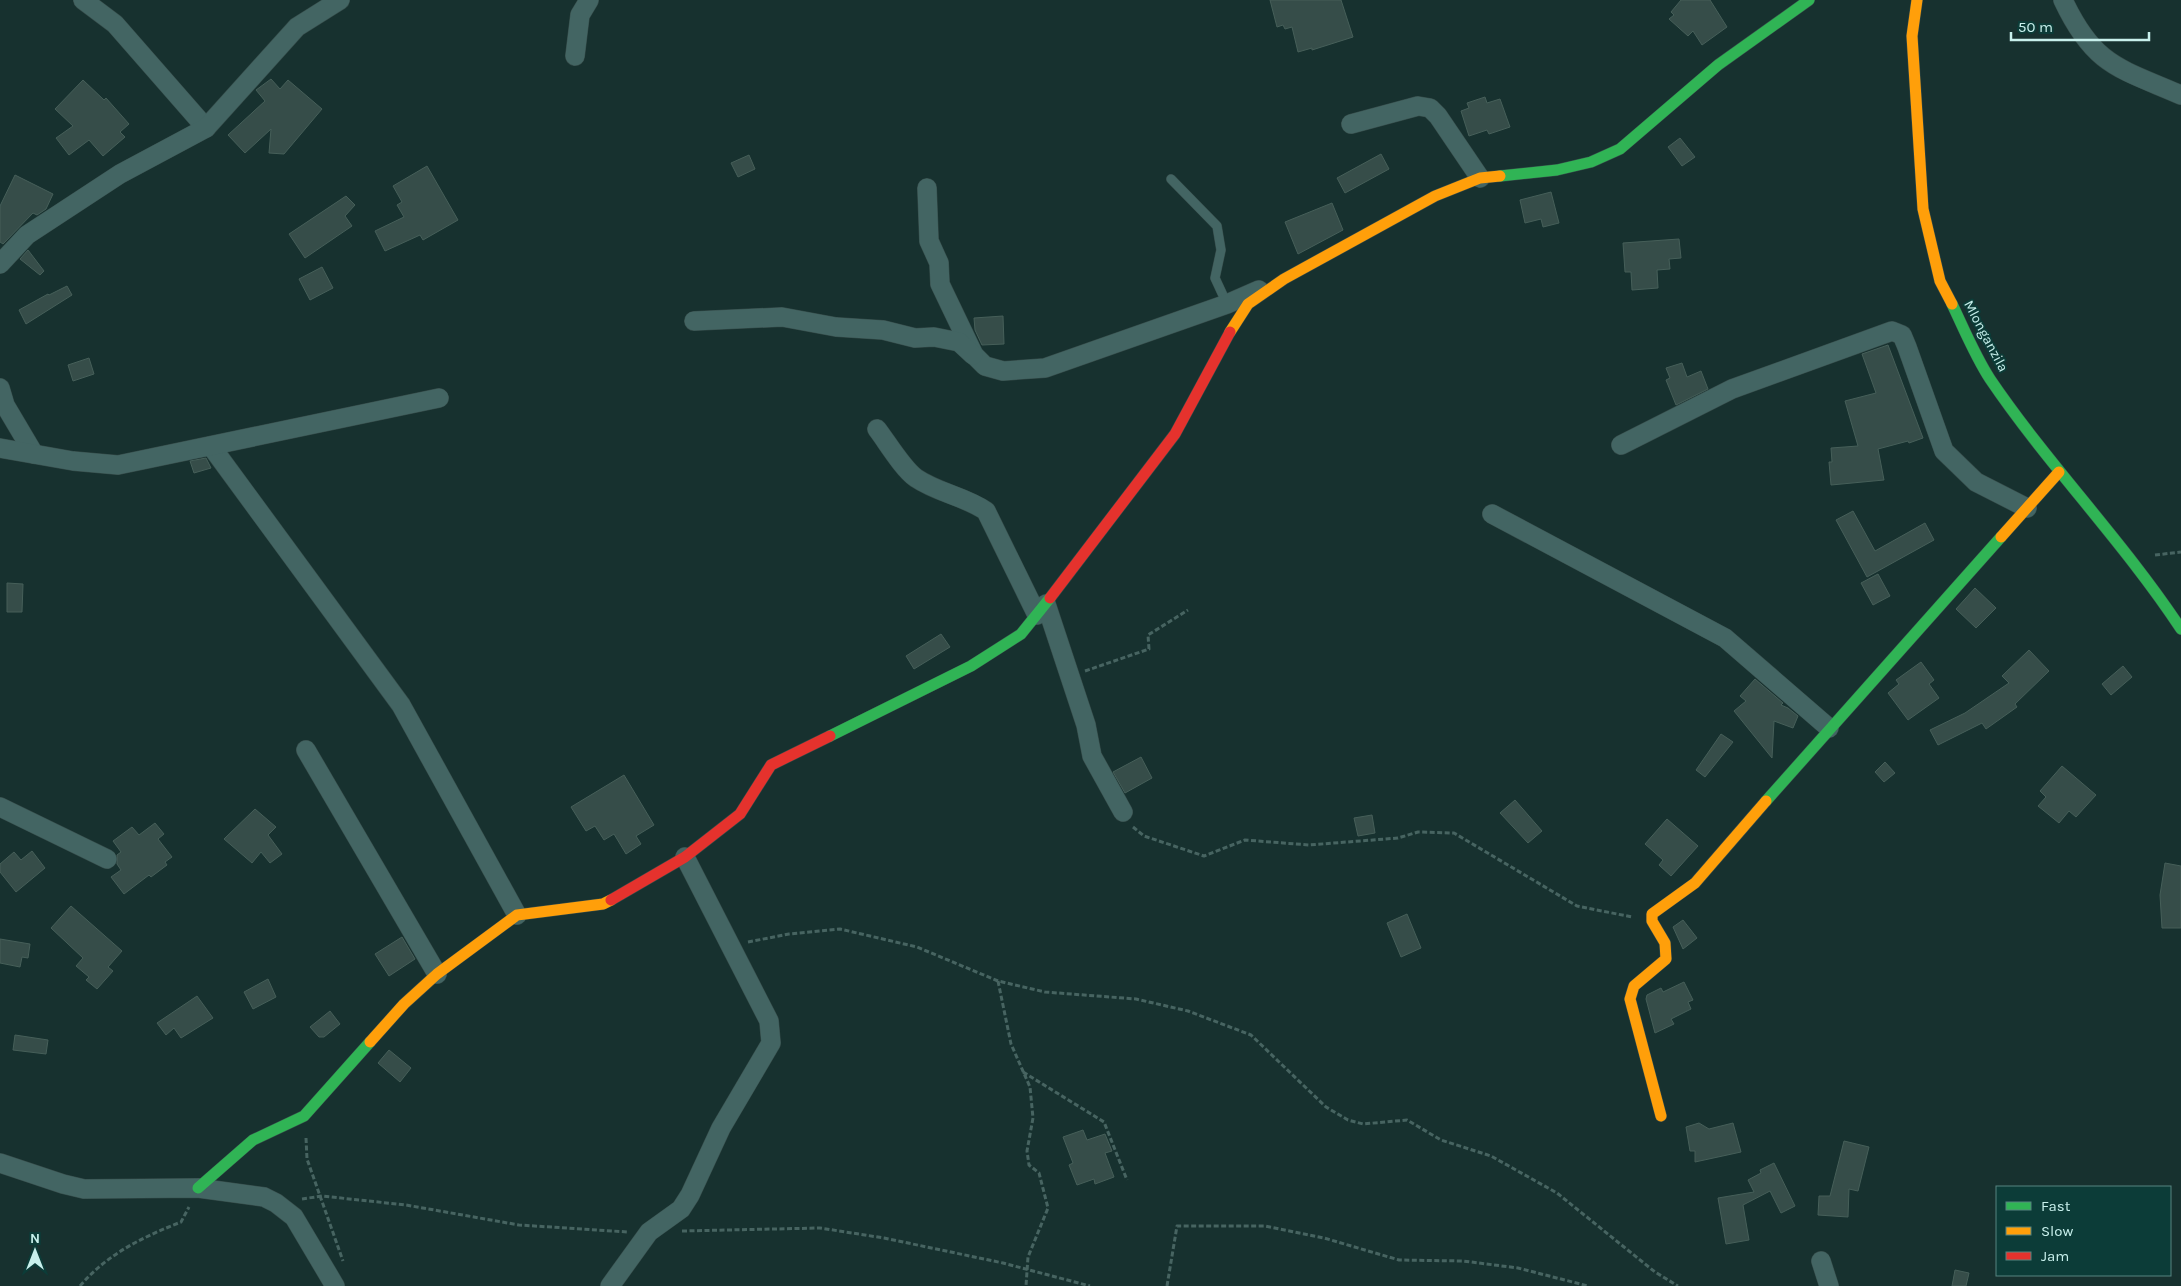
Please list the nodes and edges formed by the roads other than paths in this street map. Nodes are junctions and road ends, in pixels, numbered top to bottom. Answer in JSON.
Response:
{"nodes":[{"id":1,"x":83,"y":0,"type":"edge"},
{"id":2,"x":340,"y":0,"type":"edge"},
{"id":3,"x":589,"y":0,"type":"edge"},
{"id":4,"x":1809,"y":0,"type":"edge"},
{"id":5,"x":1917,"y":0,"type":"edge"},
{"id":6,"x":2063,"y":0,"type":"edge"},
{"id":7,"x":575,"y":56,"type":"dead end"},
{"id":8,"x":2181,"y":95,"type":"edge"},
{"id":9,"x":1352,"y":124,"type":"dead end"},
{"id":10,"x":206,"y":128,"type":"junction"},
{"id":11,"x":1480,"y":178,"type":"junction"},
{"id":12,"x":1172,"y":179,"type":"dead end"},
{"id":13,"x":928,"y":188,"type":"dead end"},
{"id":14,"x":0,"y":264,"type":"edge"},
{"id":15,"x":1284,"y":279,"type":"junction"},
{"id":16,"x":1227,"y":304,"type":"junction"},
{"id":17,"x":694,"y":321,"type":"dead end"},
{"id":18,"x":974,"y":355,"type":"junction"},
{"id":19,"x":0,"y":388,"type":"edge"},
{"id":20,"x":439,"y":398,"type":"dead end"},
{"id":21,"x":877,"y":429,"type":"dead end"},
{"id":22,"x":1622,"y":445,"type":"dead end"},
{"id":23,"x":211,"y":446,"type":"junction"},
{"id":24,"x":0,"y":448,"type":"edge"},
{"id":25,"x":34,"y":454,"type":"junction"},
{"id":26,"x":2059,"y":472,"type":"junction"},
{"id":27,"x":2027,"y":508,"type":"junction"},
{"id":28,"x":1492,"y":514,"type":"dead end"},
{"id":29,"x":1042,"y":609,"type":"junction"},
{"id":30,"x":2181,"y":629,"type":"edge"},
{"id":31,"x":1829,"y":728,"type":"junction"},
{"id":32,"x":306,"y":750,"type":"dead end"},
{"id":33,"x":0,"y":807,"type":"edge"},
{"id":34,"x":1123,"y":812,"type":"road end"},
{"id":35,"x":685,"y":856,"type":"junction"},
{"id":36,"x":107,"y":859,"type":"dead end"},
{"id":37,"x":517,"y":915,"type":"junction"},
{"id":38,"x":437,"y":974,"type":"junction"},
{"id":39,"x":1662,"y":1116,"type":"dead end"},
{"id":40,"x":0,"y":1164,"type":"edge"},
{"id":41,"x":198,"y":1188,"type":"junction"},
{"id":42,"x":1821,"y":1261,"type":"dead end"},
{"id":43,"x":335,"y":1286,"type":"edge"},
{"id":44,"x":610,"y":1286,"type":"edge"},
{"id":45,"x":1829,"y":1286,"type":"edge"}],
"edges":[{"from":1,"to":10,"type":"street"},
{"from":2,"to":10,"type":"street"},
{"from":3,"to":7,"type":"street"},
{"from":4,"to":11,"type":"street"},
{"from":5,"to":26,"type":"street","name":"Mlonganzila"},
{"from":6,"to":8,"type":"street"},
{"from":9,"to":11,"type":"street"},
{"from":10,"to":14,"type":"street"},
{"from":11,"to":15,"type":"street"},
{"from":12,"to":16,"type":"lane"},
{"from":13,"to":18,"type":"street"},
{"from":15,"to":16,"type":"street"},
{"from":15,"to":29,"type":"street"},
{"from":16,"to":18,"type":"street"},
{"from":17,"to":18,"type":"street"},
{"from":19,"to":25,"type":"street"},
{"from":20,"to":23,"type":"street"},
{"from":21,"to":29,"type":"street"},
{"from":22,"to":27,"type":"street"},
{"from":23,"to":25,"type":"street"},
{"from":23,"to":37,"type":"street"},
{"from":24,"to":25,"type":"street"},
{"from":26,"to":27,"type":"street"},
{"from":26,"to":30,"type":"street","name":"Mlonganzila"},
{"from":27,"to":31,"type":"street"},
{"from":28,"to":31,"type":"street"},
{"from":29,"to":34,"type":"street"},
{"from":29,"to":35,"type":"street"},
{"from":31,"to":39,"type":"street"},
{"from":32,"to":38,"type":"street"},
{"from":33,"to":36,"type":"street"},
{"from":35,"to":37,"type":"street"},
{"from":35,"to":44,"type":"street"},
{"from":37,"to":38,"type":"street"},
{"from":38,"to":41,"type":"street"},
{"from":40,"to":41,"type":"street"},
{"from":41,"to":43,"type":"street"},
{"from":42,"to":45,"type":"street"}]}
